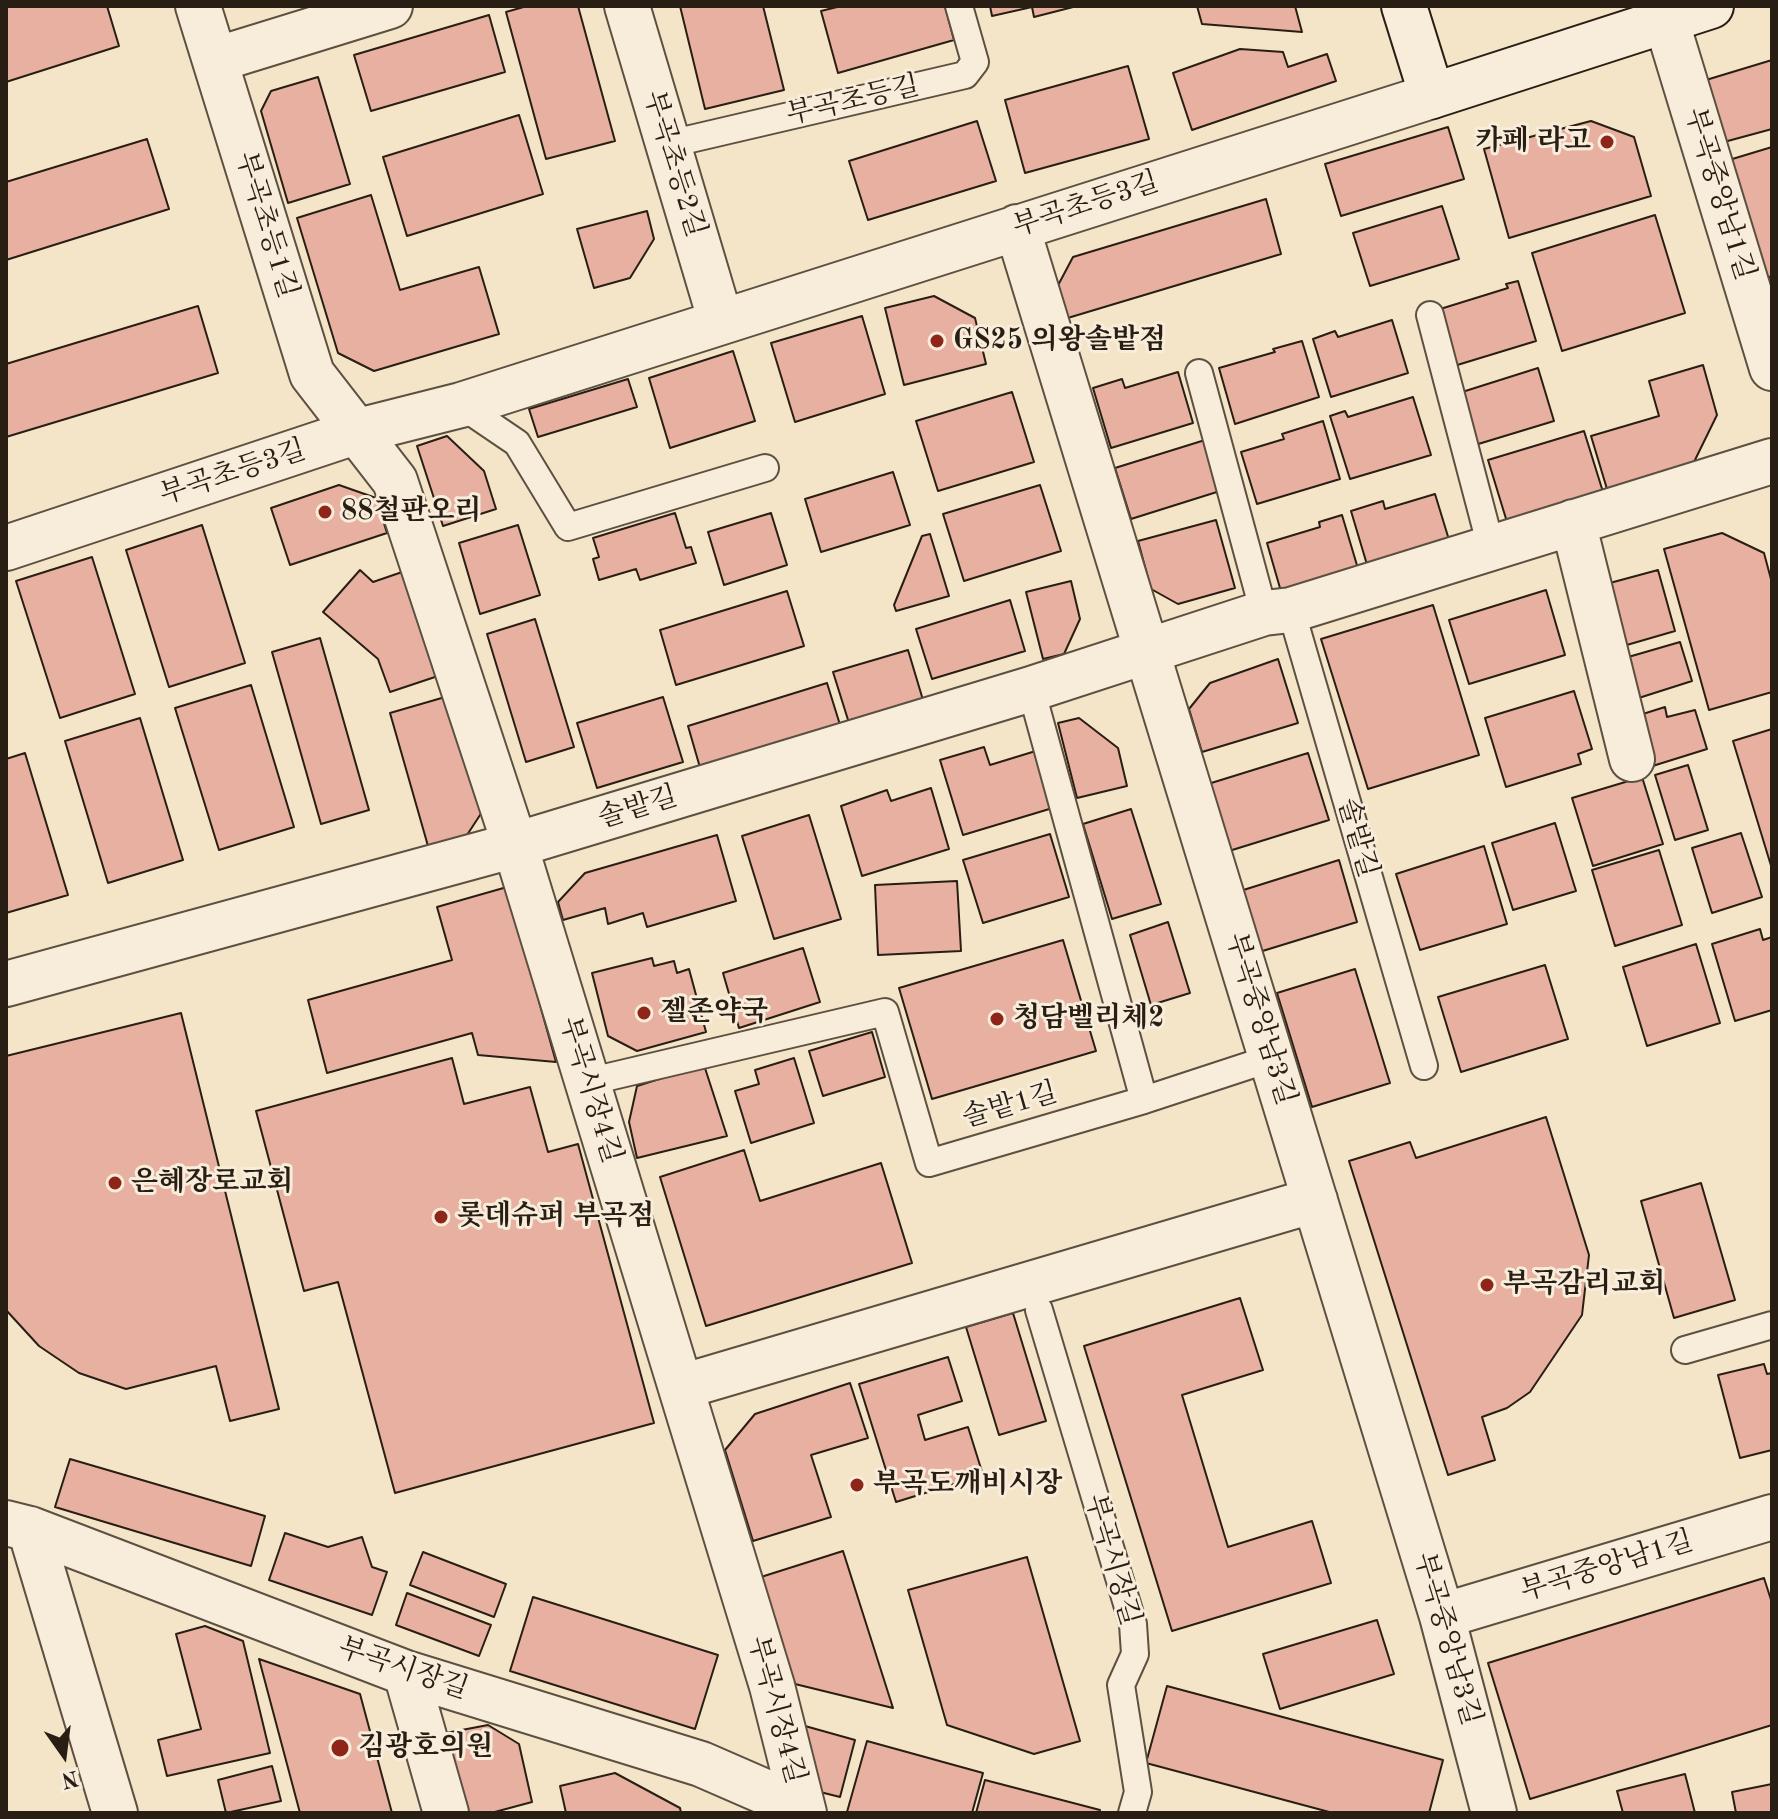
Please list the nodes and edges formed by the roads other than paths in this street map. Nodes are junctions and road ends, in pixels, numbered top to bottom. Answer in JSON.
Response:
{"nodes":[{"id":1,"x":198,"y":6,"type":"edge"},
{"id":2,"x":390,"y":6,"type":"edge"},
{"id":3,"x":627,"y":6,"type":"edge"},
{"id":4,"x":959,"y":6,"type":"edge"},
{"id":5,"x":1404,"y":6,"type":"edge"},
{"id":6,"x":1711,"y":6,"type":"edge"},
{"id":7,"x":1666,"y":20,"type":"junction"},
{"id":8,"x":215,"y":60,"type":"junction"},
{"id":9,"x":1432,"y":96,"type":"junction"},
{"id":10,"x":669,"y":144,"type":"junction"},
{"id":11,"x":1017,"y":227,"type":"junction"},
{"id":12,"x":1430,"y":315,"type":"dead end"},
{"id":13,"x":721,"y":322,"type":"junction"},
{"id":14,"x":1772,"y":368,"type":"edge"},
{"id":15,"x":1199,"y":373,"type":"dead end"},
{"id":16,"x":461,"y":405,"type":"junction"},
{"id":17,"x":358,"y":431,"type":"junction"},
{"id":18,"x":1772,"y":461,"type":"edge"},
{"id":19,"x":765,"y":468,"type":"dead end"},
{"id":20,"x":1573,"y":522,"type":"junction"},
{"id":21,"x":1491,"y":547,"type":"junction"},
{"id":22,"x":6,"y":548,"type":"edge"},
{"id":23,"x":1278,"y":612,"type":"junction"},
{"id":24,"x":1148,"y":652,"type":"junction"},
{"id":25,"x":1031,"y":689,"type":"junction"},
{"id":26,"x":1632,"y":759,"type":"dead end"},
{"id":27,"x":515,"y":845,"type":"junction"},
{"id":28,"x":6,"y":984,"type":"edge"},
{"id":29,"x":1272,"y":1058,"type":"junction"},
{"id":30,"x":1424,"y":1066,"type":"dead end"},
{"id":31,"x":587,"y":1082,"type":"junction"},
{"id":32,"x":1144,"y":1100,"type":"junction"},
{"id":33,"x":1315,"y":1200,"type":"junction"},
{"id":34,"x":1039,"y":1310,"type":"dead end"},
{"id":35,"x":1772,"y":1325,"type":"edge"},
{"id":36,"x":1685,"y":1350,"type":"dead end"},
{"id":37,"x":681,"y":1387,"type":"junction"},
{"id":38,"x":1772,"y":1517,"type":"edge"},
{"id":39,"x":18,"y":1526,"type":"edge"},
{"id":40,"x":1442,"y":1616,"type":"junction"},
{"id":41,"x":406,"y":1673,"type":"junction"},
{"id":42,"x":799,"y":1811,"type":"edge"},
{"id":43,"x":115,"y":1813,"type":"edge"},
{"id":44,"x":446,"y":1813,"type":"edge"},
{"id":45,"x":1132,"y":1813,"type":"edge"},
{"id":46,"x":1494,"y":1813,"type":"edge"}],
"edges":[{"from":1,"to":8,"type":"street","name":"부곡초등1길"},
{"from":2,"to":8,"type":"street"},
{"from":3,"to":10,"type":"street","name":"부곡초등2길"},
{"from":4,"to":10,"type":"lane","name":"부곡초등길"},
{"from":5,"to":9,"type":"street"},
{"from":6,"to":7,"type":"street","name":"부곡초등3길"},
{"from":7,"to":9,"type":"street","name":"부곡초등3길"},
{"from":7,"to":14,"type":"street","name":"부곡중앙남1길"},
{"from":8,"to":17,"type":"street","name":"부곡초등1길"},
{"from":9,"to":11,"type":"street","name":"부곡초등3길"},
{"from":10,"to":13,"type":"street","name":"부곡초등2길"},
{"from":11,"to":13,"type":"street","name":"부곡초등3길"},
{"from":11,"to":24,"type":"street","name":"부곡중앙남3길"},
{"from":12,"to":21,"type":"lane"},
{"from":13,"to":16,"type":"street","name":"부곡초등3길"},
{"from":15,"to":23,"type":"lane","name":"솔밭길"},
{"from":16,"to":17,"type":"street","name":"부곡초등3길"},
{"from":16,"to":19,"type":"lane"},
{"from":17,"to":22,"type":"street","name":"부곡초등3길"},
{"from":17,"to":27,"type":"street","name":"부곡시장4길"},
{"from":18,"to":20,"type":"street","name":"솔밭길"},
{"from":20,"to":21,"type":"street","name":"솔밭길"},
{"from":20,"to":26,"type":"street"},
{"from":21,"to":23,"type":"street","name":"솔밭길"},
{"from":23,"to":24,"type":"street","name":"솔밭길"},
{"from":23,"to":30,"type":"lane","name":"솔밭길"},
{"from":24,"to":25,"type":"street","name":"솔밭길"},
{"from":24,"to":29,"type":"street","name":"부곡중앙남3길"},
{"from":25,"to":27,"type":"street","name":"솔밭길"},
{"from":25,"to":32,"type":"lane"},
{"from":27,"to":28,"type":"street","name":"솔밭길"},
{"from":27,"to":31,"type":"street","name":"부곡시장4길"},
{"from":29,"to":32,"type":"lane"},
{"from":29,"to":33,"type":"street","name":"부곡중앙남3길"},
{"from":31,"to":32,"type":"lane","name":"솔밭1길"},
{"from":31,"to":37,"type":"street","name":"부곡시장4길"},
{"from":33,"to":37,"type":"street"},
{"from":33,"to":40,"type":"street","name":"부곡중앙남3길"},
{"from":34,"to":45,"type":"lane","name":"부곡시장길"},
{"from":35,"to":36,"type":"lane"},
{"from":37,"to":42,"type":"street","name":"부곡시장4길"},
{"from":38,"to":40,"type":"street","name":"부곡중앙남1길"},
{"from":39,"to":41,"type":"street","name":"부곡시장길"},
{"from":39,"to":43,"type":"street"},
{"from":40,"to":46,"type":"street","name":"부곡중앙남3길"},
{"from":41,"to":42,"type":"street","name":"부곡시장길"},
{"from":41,"to":44,"type":"street"}]}
